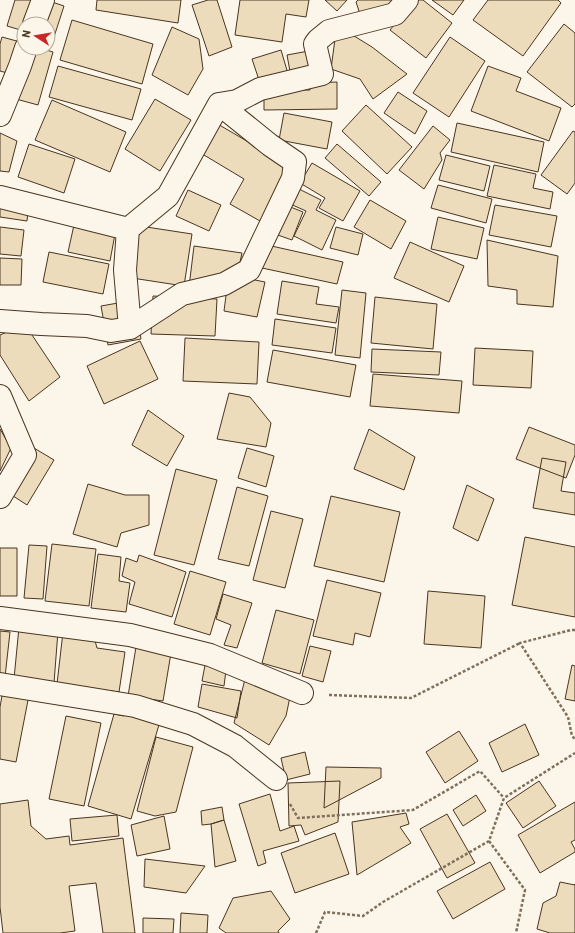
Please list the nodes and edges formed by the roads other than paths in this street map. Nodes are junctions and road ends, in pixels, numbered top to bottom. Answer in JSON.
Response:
{"nodes":[{"id":1,"x":43,"y":0,"type":"edge"},
{"id":2,"x":407,"y":0,"type":"edge"},
{"id":3,"x":37,"y":16,"type":"edge"},
{"id":4,"x":23,"y":56,"type":"edge"},
{"id":5,"x":220,"y":104,"type":"junction"},
{"id":6,"x":0,"y":114,"type":"edge"},
{"id":7,"x":0,"y":197,"type":"edge"},
{"id":8,"x":128,"y":229,"type":"junction"},
{"id":9,"x":0,"y":321,"type":"edge"},
{"id":10,"x":130,"y":328,"type":"junction"},
{"id":11,"x":0,"y":396,"type":"edge"},
{"id":12,"x":0,"y":497,"type":"edge"},
{"id":13,"x":0,"y":618,"type":"edge"},
{"id":14,"x":0,"y":684,"type":"edge"},
{"id":15,"x":302,"y":694,"type":"road end"},
{"id":16,"x":276,"y":779,"type":"dead end"}],
"edges":[{"from":1,"to":3,"type":"street"},
{"from":2,"to":5,"type":"street"},
{"from":4,"to":6,"type":"street"},
{"from":5,"to":8,"type":"street"},
{"from":5,"to":10,"type":"street"},
{"from":7,"to":8,"type":"street"},
{"from":8,"to":10,"type":"street"},
{"from":9,"to":10,"type":"street"},
{"from":11,"to":12,"type":"street"},
{"from":13,"to":15,"type":"street"},
{"from":14,"to":16,"type":"street"}]}
